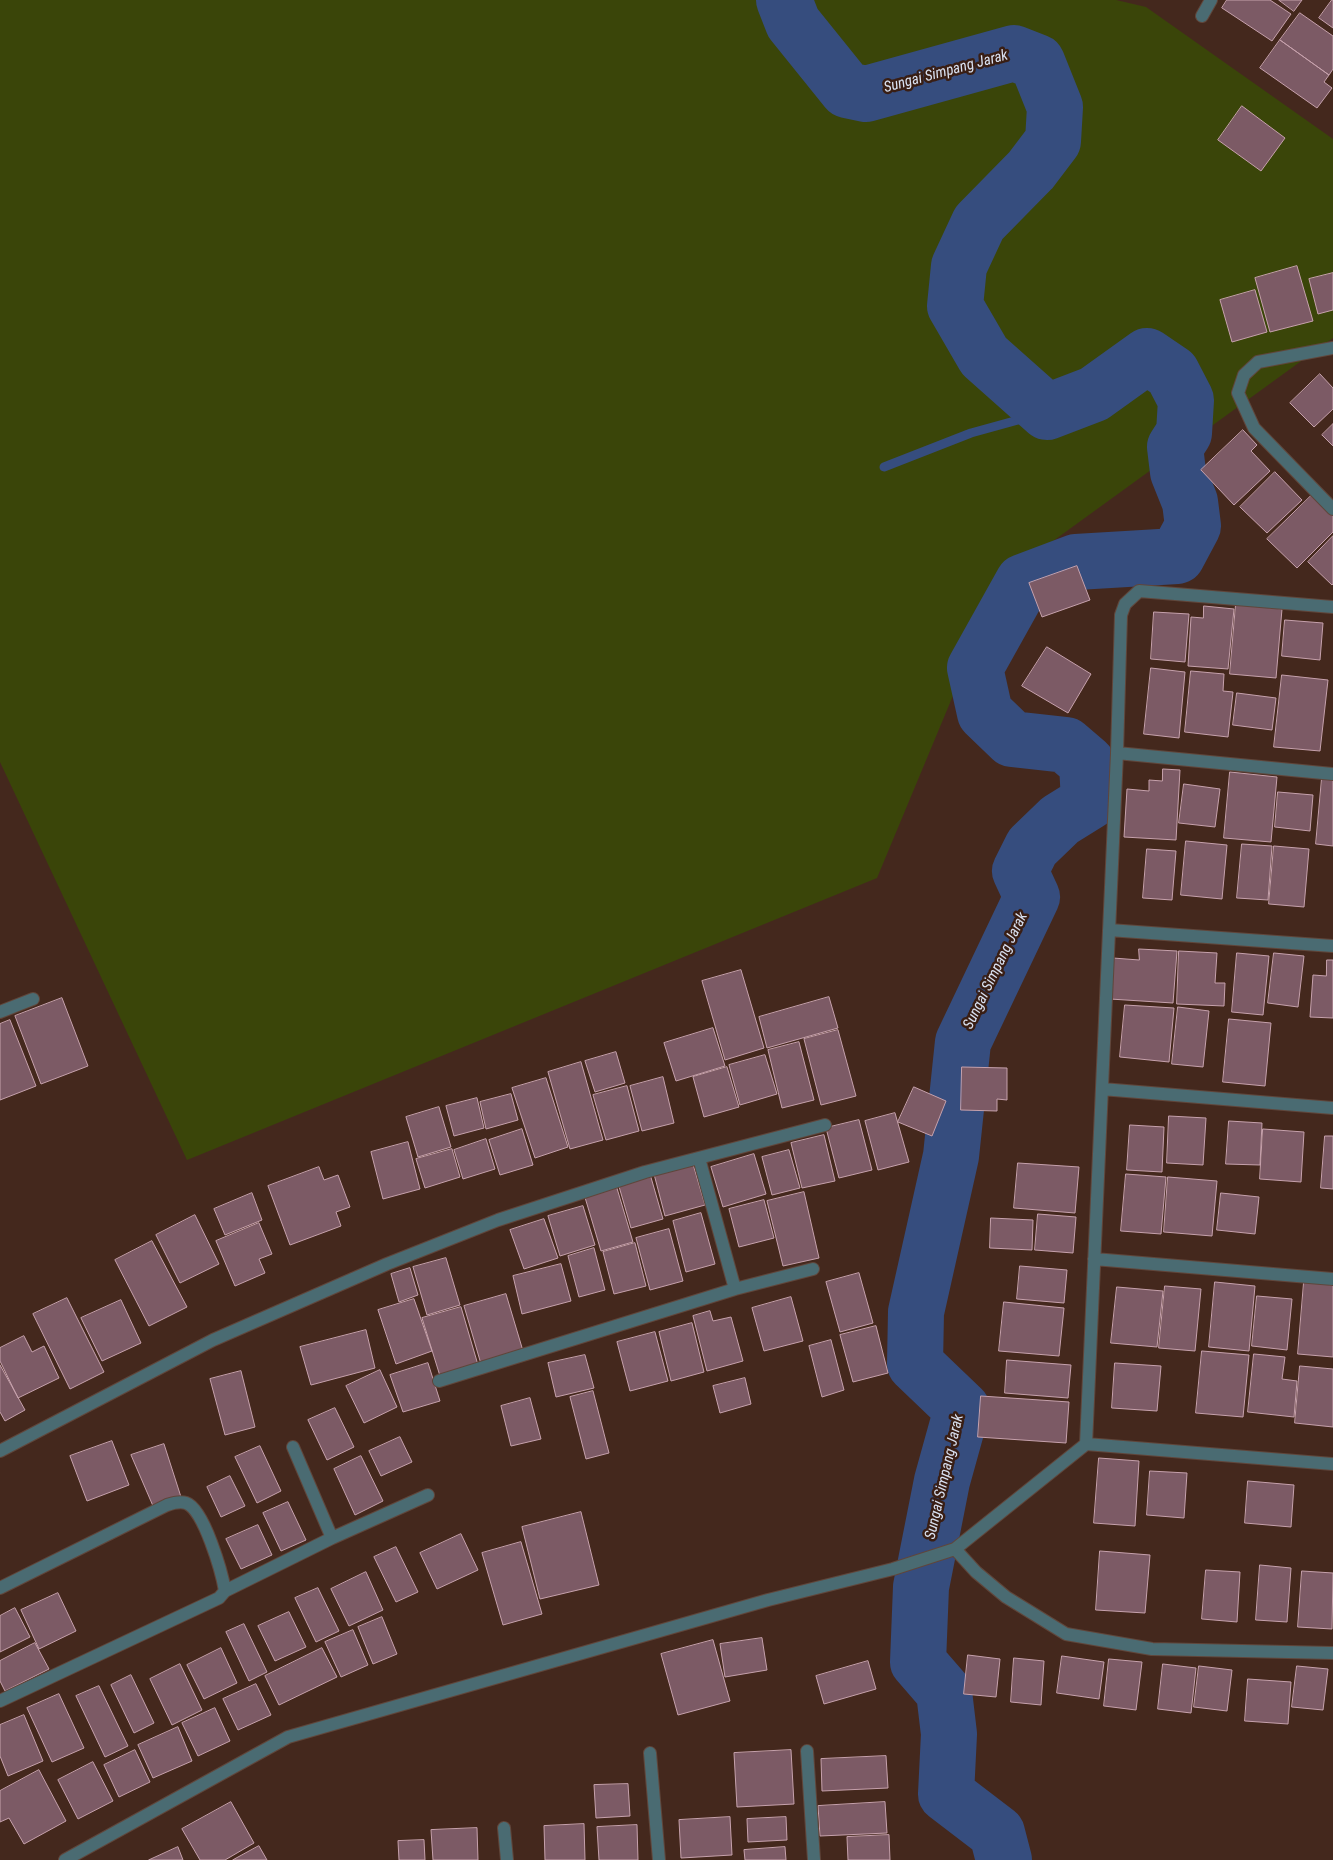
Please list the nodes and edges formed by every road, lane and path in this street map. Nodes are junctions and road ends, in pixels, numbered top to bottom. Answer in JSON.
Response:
{"nodes":[{"id":1,"x":1212,"y":0,"type":"edge"},
{"id":2,"x":1202,"y":16,"type":"dead end"},
{"id":3,"x":1333,"y":348,"type":"edge"},
{"id":4,"x":1333,"y":509,"type":"edge"},
{"id":5,"x":1333,"y":606,"type":"edge"},
{"id":6,"x":1117,"y":753,"type":"junction"},
{"id":7,"x":1333,"y":774,"type":"edge"},
{"id":8,"x":1109,"y":930,"type":"junction"},
{"id":9,"x":1333,"y":946,"type":"edge"},
{"id":10,"x":33,"y":998,"type":"dead end"},
{"id":11,"x":0,"y":1012,"type":"edge"},
{"id":12,"x":1102,"y":1089,"type":"junction"},
{"id":13,"x":1333,"y":1108,"type":"edge"},
{"id":14,"x":825,"y":1125,"type":"dead end"},
{"id":15,"x":699,"y":1158,"type":"junction"},
{"id":16,"x":1094,"y":1259,"type":"junction"},
{"id":17,"x":813,"y":1268,"type":"dead end"},
{"id":18,"x":1333,"y":1279,"type":"edge"},
{"id":19,"x":734,"y":1289,"type":"junction"},
{"id":20,"x":439,"y":1381,"type":"dead end"},
{"id":21,"x":1086,"y":1444,"type":"junction"},
{"id":22,"x":293,"y":1447,"type":"dead end"},
{"id":23,"x":0,"y":1451,"type":"edge"},
{"id":24,"x":1333,"y":1464,"type":"edge"},
{"id":25,"x":428,"y":1495,"type":"dead end"},
{"id":26,"x":332,"y":1538,"type":"junction"},
{"id":27,"x":955,"y":1549,"type":"junction"},
{"id":28,"x":0,"y":1588,"type":"edge"},
{"id":29,"x":225,"y":1591,"type":"junction"},
{"id":30,"x":1333,"y":1652,"type":"edge"},
{"id":31,"x":0,"y":1701,"type":"edge"},
{"id":32,"x":808,"y":1751,"type":"dead end"},
{"id":33,"x":650,"y":1753,"type":"dead end"},
{"id":34,"x":504,"y":1828,"type":"dead end"},
{"id":35,"x":65,"y":1860,"type":"edge"},
{"id":36,"x":507,"y":1860,"type":"edge"},
{"id":37,"x":659,"y":1860,"type":"edge"},
{"id":38,"x":814,"y":1860,"type":"edge"}],
"edges":[{"from":1,"to":2,"type":"street"},
{"from":3,"to":4,"type":"street"},
{"from":5,"to":6,"type":"street"},
{"from":6,"to":7,"type":"street"},
{"from":6,"to":8,"type":"street"},
{"from":8,"to":9,"type":"street"},
{"from":8,"to":12,"type":"street"},
{"from":10,"to":11,"type":"street"},
{"from":12,"to":13,"type":"street"},
{"from":12,"to":16,"type":"street"},
{"from":14,"to":15,"type":"street"},
{"from":15,"to":19,"type":"street"},
{"from":15,"to":23,"type":"street"},
{"from":16,"to":18,"type":"street"},
{"from":16,"to":21,"type":"street"},
{"from":17,"to":19,"type":"street"},
{"from":19,"to":20,"type":"street"},
{"from":21,"to":24,"type":"street"},
{"from":21,"to":27,"type":"street"},
{"from":22,"to":26,"type":"street"},
{"from":25,"to":26,"type":"street"},
{"from":26,"to":29,"type":"street"},
{"from":27,"to":30,"type":"street"},
{"from":27,"to":35,"type":"street"},
{"from":28,"to":29,"type":"street"},
{"from":29,"to":31,"type":"street"},
{"from":32,"to":38,"type":"street"},
{"from":33,"to":37,"type":"street"},
{"from":34,"to":36,"type":"street"}]}
